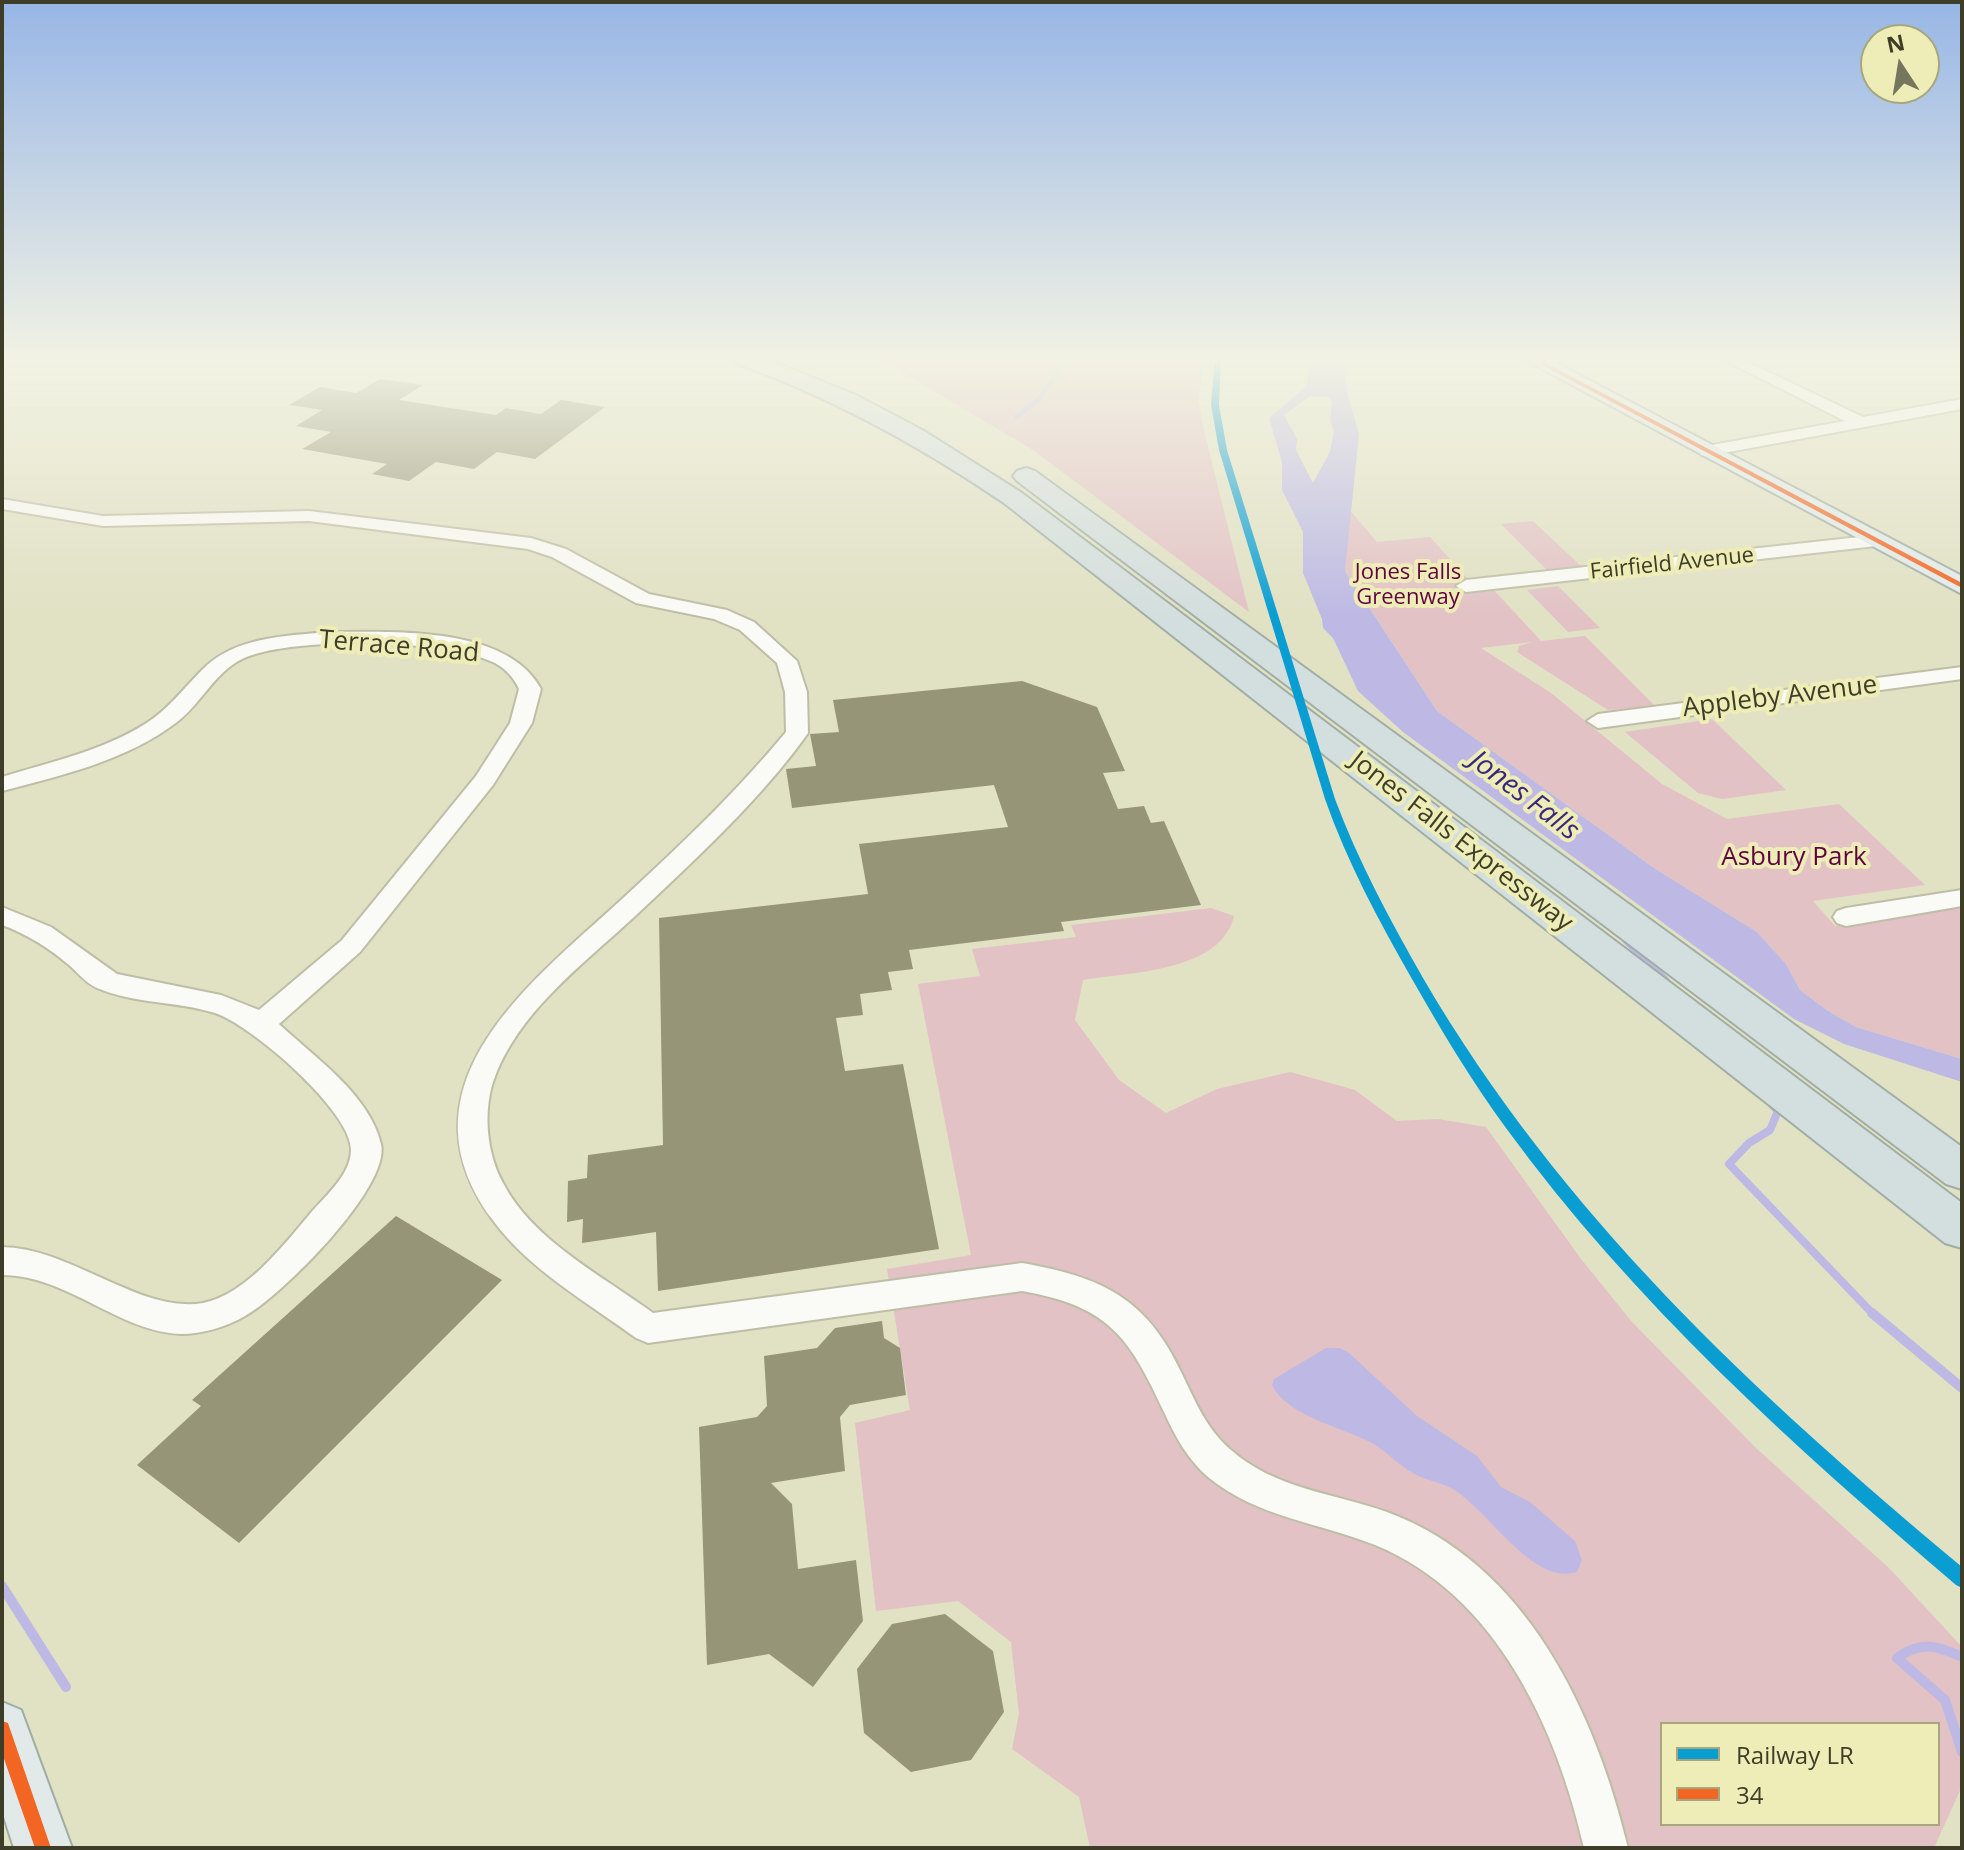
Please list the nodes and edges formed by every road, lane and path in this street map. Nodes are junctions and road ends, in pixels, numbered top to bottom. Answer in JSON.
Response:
{"nodes":[{"id":1,"x":927,"y":443,"type":"edge"},
{"id":2,"x":974,"y":443,"type":"edge"},
{"id":3,"x":1694,"y":443,"type":"edge"},
{"id":4,"x":1747,"y":443,"type":"edge"},
{"id":5,"x":1707,"y":451,"type":"junction"},
{"id":6,"x":2,"y":504,"type":"edge"},
{"id":7,"x":1878,"y":541,"type":"junction"},
{"id":8,"x":1466,"y":586,"type":"dead end"},
{"id":9,"x":1962,"y":586,"type":"edge"},
{"id":10,"x":1962,"y":673,"type":"edge"},
{"id":11,"x":1598,"y":721,"type":"dead end"},
{"id":12,"x":2,"y":784,"type":"edge"},
{"id":13,"x":1962,"y":898,"type":"edge"},
{"id":14,"x":2,"y":916,"type":"edge"},
{"id":15,"x":1846,"y":917,"type":"dead end"},
{"id":16,"x":261,"y":1024,"type":"junction"},
{"id":17,"x":1962,"y":1171,"type":"edge"},
{"id":18,"x":1946,"y":1217,"type":"edge"},
{"id":19,"x":2,"y":1261,"type":"edge"},
{"id":20,"x":2,"y":1729,"type":"edge"},
{"id":21,"x":37,"y":1845,"type":"edge"},
{"id":22,"x":1606,"y":1848,"type":"edge"}],
"edges":[{"from":1,"to":18,"type":"highway","name":"Jones Falls Expressway"},
{"from":2,"to":17,"type":"highway","name":"Jones Falls Expressway"},
{"from":3,"to":5,"type":"main road"},
{"from":4,"to":5,"type":"street"},
{"from":5,"to":7,"type":"main road"},
{"from":6,"to":22,"type":"street"},
{"from":7,"to":8,"type":"street","name":"Fairfield Avenue"},
{"from":7,"to":9,"type":"main road"},
{"from":10,"to":11,"type":"street","name":"Appleby Avenue"},
{"from":12,"to":16,"type":"street","name":"Terrace Road"},
{"from":13,"to":15,"type":"street"},
{"from":14,"to":16,"type":"street"},
{"from":16,"to":19,"type":"street"},
{"from":20,"to":21,"type":"main road"}]}
